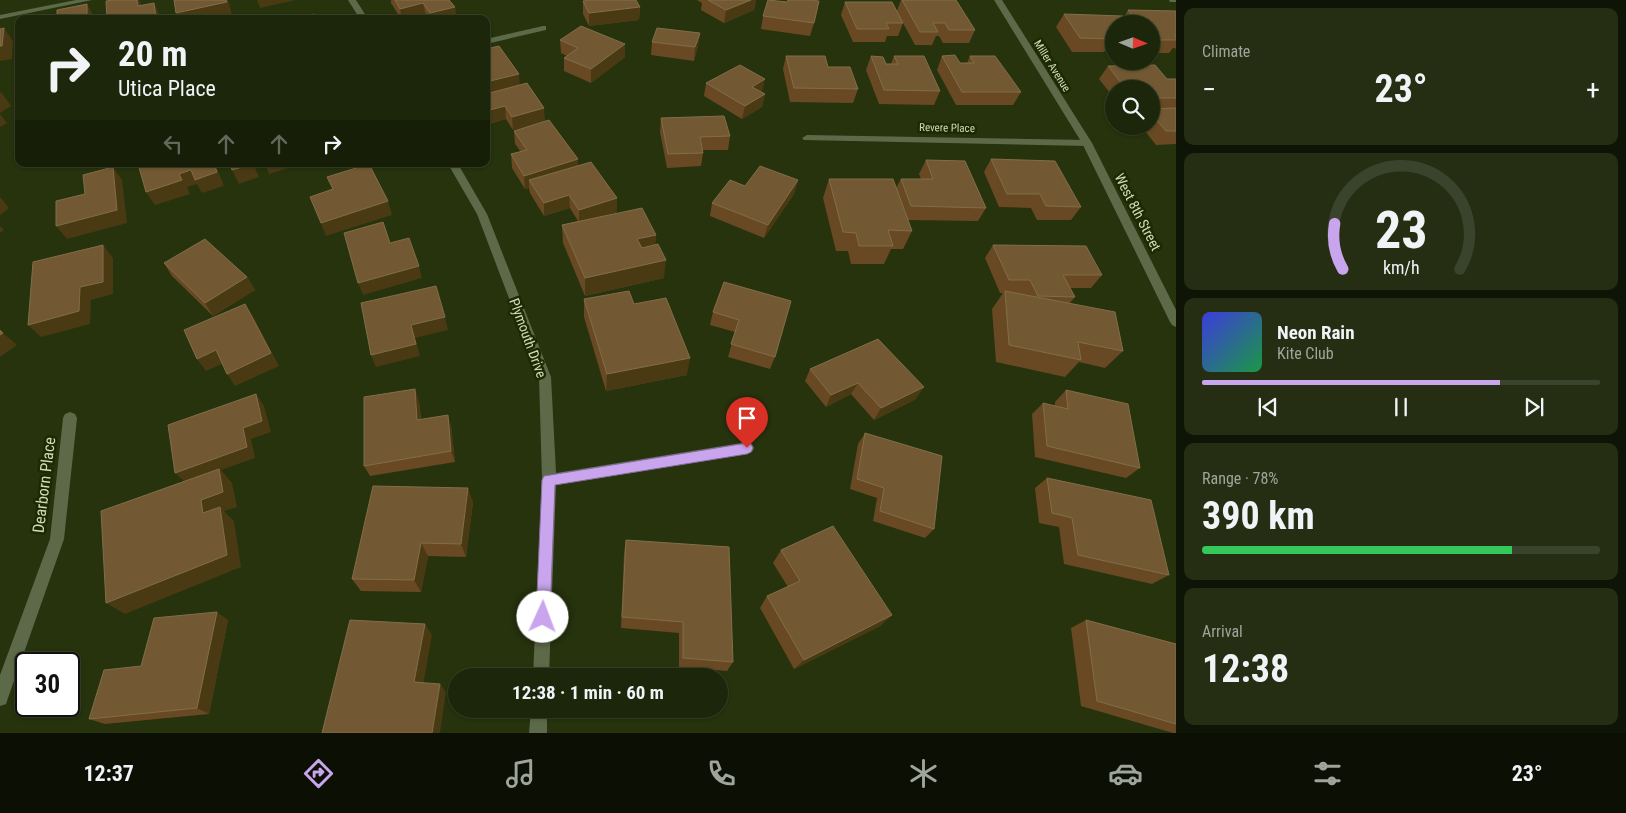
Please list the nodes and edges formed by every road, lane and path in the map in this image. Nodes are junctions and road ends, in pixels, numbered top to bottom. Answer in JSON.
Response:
{"nodes":[{"id":1,"x":88,"y":0,"type":"edge"},
{"id":2,"x":352,"y":0,"type":"edge"},
{"id":3,"x":998,"y":0,"type":"edge"},
{"id":4,"x":361,"y":15,"type":"edge"},
{"id":5,"x":0,"y":17,"type":"edge"},
{"id":6,"x":543,"y":28,"type":"dead end"},
{"id":7,"x":490,"y":41,"type":"edge"},
{"id":8,"x":807,"y":138,"type":"dead end"},
{"id":9,"x":1087,"y":143,"type":"junction"},
{"id":10,"x":455,"y":167,"type":"edge"},
{"id":11,"x":1176,"y":322,"type":"edge"},
{"id":12,"x":70,"y":418,"type":"dead end"},
{"id":13,"x":747,"y":448,"type":"dead end"},
{"id":14,"x":549,"y":480,"type":"junction"},
{"id":15,"x":540,"y":668,"type":"edge"},
{"id":16,"x":0,"y":698,"type":"edge"},
{"id":17,"x":539,"y":718,"type":"edge"},
{"id":18,"x":538,"y":733,"type":"edge"}],
"edges":[{"from":1,"to":5,"type":"street"},
{"from":2,"to":4,"type":"street"},
{"from":3,"to":9,"type":"street","name":"Miller Avenue"},
{"from":6,"to":7,"type":"street"},
{"from":8,"to":9,"type":"street","name":"Revere Place"},
{"from":9,"to":11,"type":"street","name":"West 8th Street"},
{"from":10,"to":14,"type":"street","name":"Plymouth Drive"},
{"from":12,"to":16,"type":"street","name":"Dearborn Place"},
{"from":13,"to":14,"type":"street"},
{"from":14,"to":15,"type":"street","name":"Plymouth Drive"},
{"from":17,"to":18,"type":"street"}]}
